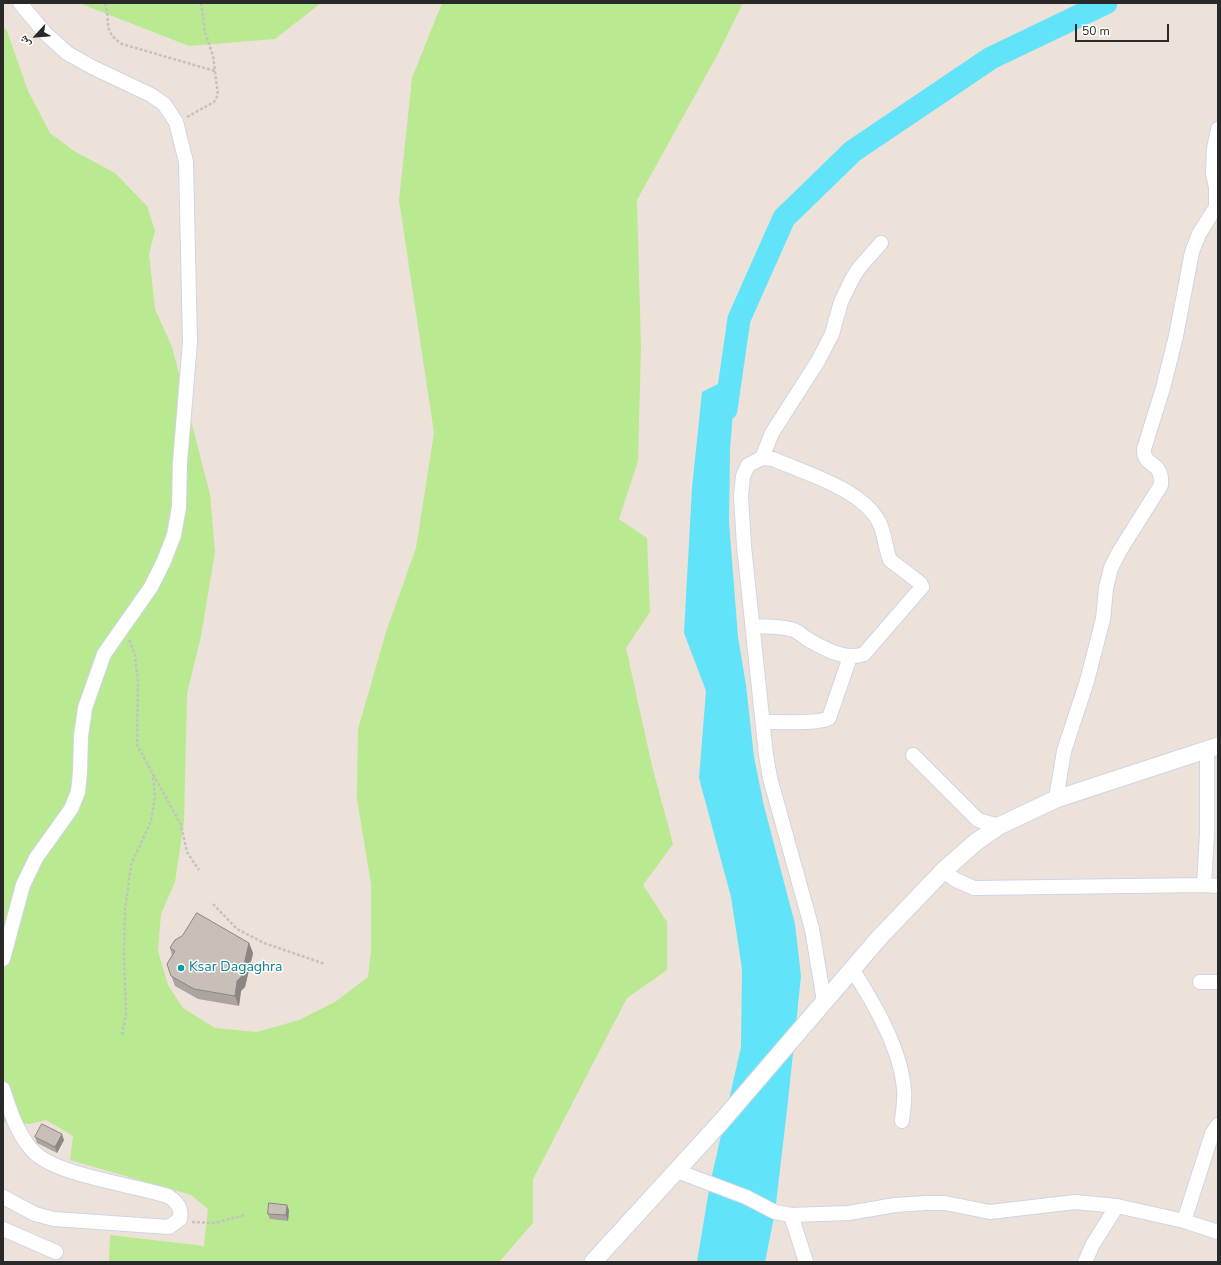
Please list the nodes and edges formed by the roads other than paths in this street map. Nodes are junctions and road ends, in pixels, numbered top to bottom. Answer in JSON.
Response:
{"nodes":[{"id":1,"x":20,"y":3,"type":"edge"},
{"id":2,"x":1218,"y":129,"type":"edge"},
{"id":3,"x":881,"y":244,"type":"dead end"},
{"id":4,"x":762,"y":458,"type":"junction"},
{"id":5,"x":753,"y":626,"type":"junction"},
{"id":6,"x":850,"y":657,"type":"junction"},
{"id":7,"x":763,"y":722,"type":"junction"},
{"id":8,"x":1212,"y":747,"type":"edge"},
{"id":9,"x":913,"y":755,"type":"dead end"},
{"id":10,"x":1056,"y":799,"type":"junction"},
{"id":11,"x":1000,"y":826,"type":"junction"},
{"id":12,"x":943,"y":871,"type":"junction"},
{"id":13,"x":1211,"y":886,"type":"edge"},
{"id":14,"x":3,"y":959,"type":"edge"},
{"id":15,"x":852,"y":969,"type":"junction"},
{"id":16,"x":1200,"y":982,"type":"dead end"},
{"id":17,"x":1218,"y":982,"type":"edge"},
{"id":18,"x":824,"y":1001,"type":"junction"},
{"id":19,"x":3,"y":1089,"type":"edge"},
{"id":20,"x":902,"y":1121,"type":"dead end"},
{"id":21,"x":1218,"y":1125,"type":"edge"},
{"id":22,"x":677,"y":1171,"type":"junction"},
{"id":23,"x":3,"y":1197,"type":"edge"},
{"id":24,"x":1117,"y":1206,"type":"junction"},
{"id":25,"x":791,"y":1215,"type":"junction"},
{"id":26,"x":1184,"y":1221,"type":"junction"},
{"id":27,"x":3,"y":1229,"type":"edge"},
{"id":28,"x":1218,"y":1232,"type":"edge"},
{"id":29,"x":56,"y":1252,"type":"dead end"},
{"id":30,"x":593,"y":1262,"type":"edge"},
{"id":31,"x":806,"y":1262,"type":"edge"},
{"id":32,"x":1085,"y":1262,"type":"edge"}],
"edges":[{"from":1,"to":14,"type":"street"},
{"from":2,"to":10,"type":"street"},
{"from":3,"to":4,"type":"street"},
{"from":4,"to":5,"type":"street"},
{"from":4,"to":6,"type":"street"},
{"from":5,"to":6,"type":"street"},
{"from":5,"to":7,"type":"street"},
{"from":6,"to":7,"type":"street"},
{"from":7,"to":18,"type":"street"},
{"from":8,"to":10,"type":"street"},
{"from":8,"to":13,"type":"street"},
{"from":9,"to":11,"type":"street"},
{"from":10,"to":11,"type":"street"},
{"from":11,"to":12,"type":"street"},
{"from":12,"to":13,"type":"street"},
{"from":12,"to":15,"type":"street"},
{"from":15,"to":18,"type":"street"},
{"from":15,"to":20,"type":"street"},
{"from":16,"to":17,"type":"street"},
{"from":18,"to":22,"type":"street"},
{"from":19,"to":23,"type":"street"},
{"from":21,"to":26,"type":"street"},
{"from":22,"to":25,"type":"street"},
{"from":22,"to":30,"type":"street"},
{"from":24,"to":25,"type":"street"},
{"from":24,"to":26,"type":"street"},
{"from":24,"to":32,"type":"street"},
{"from":25,"to":31,"type":"street"},
{"from":26,"to":28,"type":"street"},
{"from":27,"to":29,"type":"street"}]}
